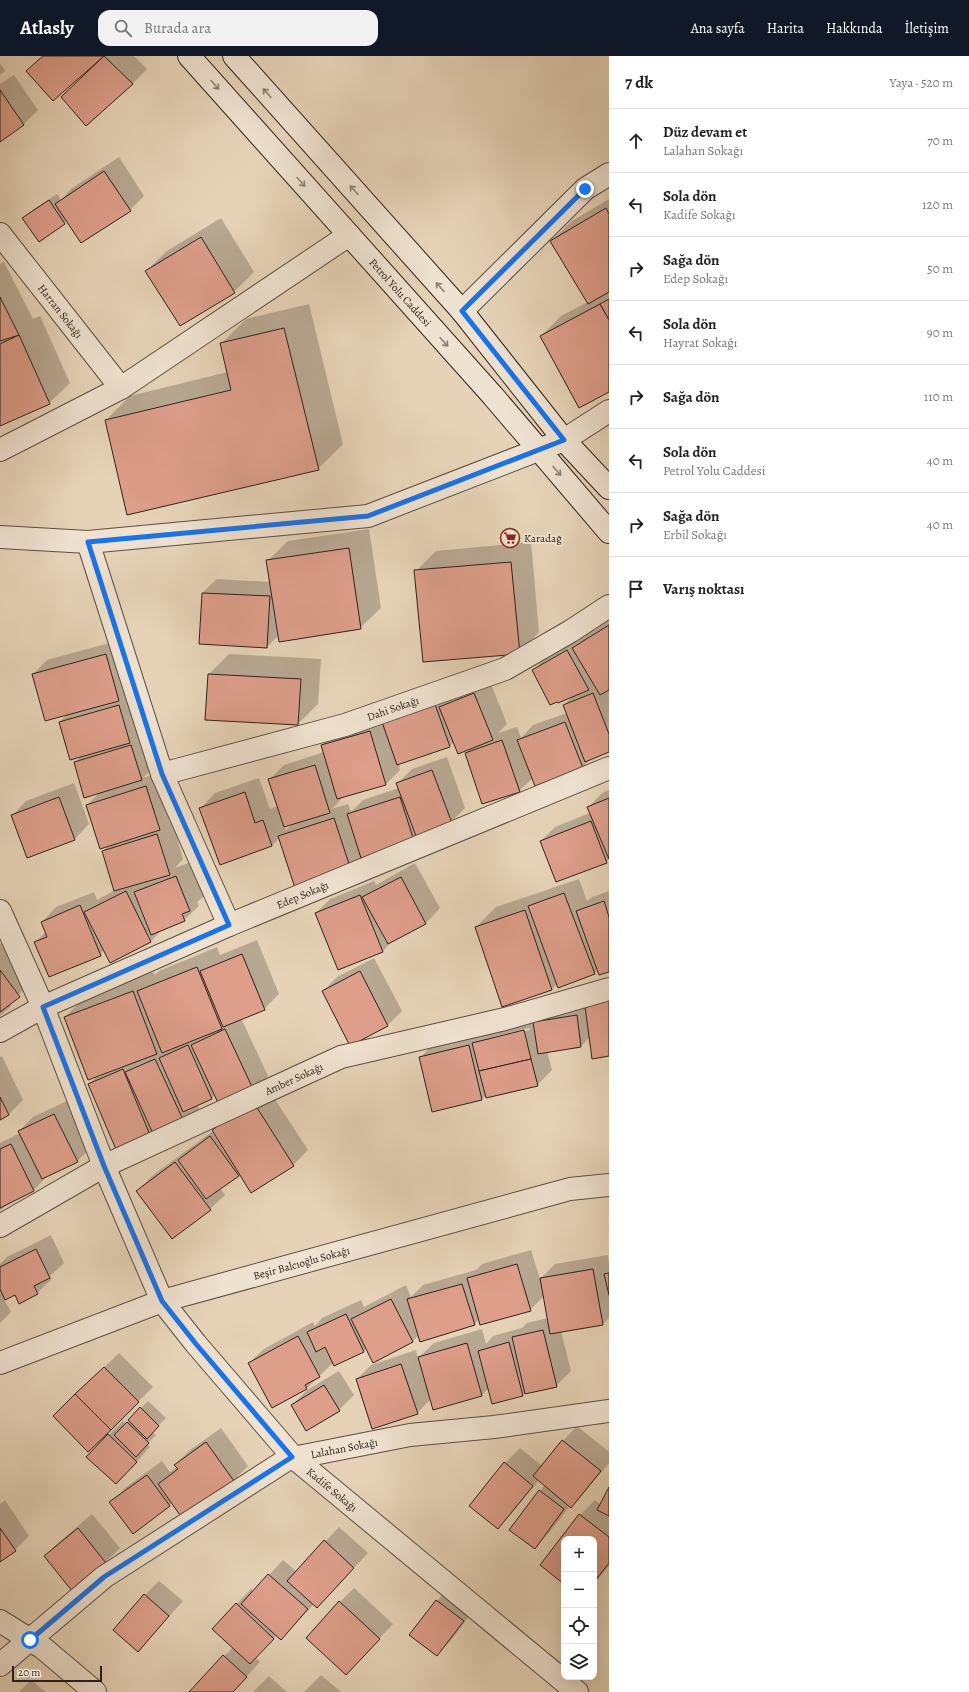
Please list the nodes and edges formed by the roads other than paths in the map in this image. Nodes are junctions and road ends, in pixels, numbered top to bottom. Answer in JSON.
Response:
{"nodes":[{"id":1,"x":189,"y":56,"type":"edge"},
{"id":2,"x":234,"y":56,"type":"edge"},
{"id":3,"x":609,"y":174,"type":"edge"},
{"id":4,"x":0,"y":234,"type":"edge"},
{"id":5,"x":349,"y":235,"type":"junction"},
{"id":6,"x":462,"y":311,"type":"junction"},
{"id":7,"x":121,"y":388,"type":"junction"},
{"id":8,"x":609,"y":411,"type":"edge"},
{"id":9,"x":564,"y":440,"type":"junction"},
{"id":10,"x":0,"y":450,"type":"edge"},
{"id":11,"x":539,"y":450,"type":"junction"},
{"id":12,"x":609,"y":488,"type":"edge"},
{"id":13,"x":609,"y":532,"type":"edge"},
{"id":14,"x":0,"y":537,"type":"edge"},
{"id":15,"x":88,"y":542,"type":"junction"},
{"id":16,"x":609,"y":606,"type":"edge"},
{"id":17,"x":609,"y":768,"type":"edge"},
{"id":18,"x":162,"y":774,"type":"junction"},
{"id":19,"x":0,"y":911,"type":"edge"},
{"id":20,"x":229,"y":925,"type":"junction"},
{"id":21,"x":609,"y":989,"type":"edge"},
{"id":22,"x":43,"y":1007,"type":"junction"},
{"id":23,"x":0,"y":1032,"type":"edge"},
{"id":24,"x":104,"y":1166,"type":"junction"},
{"id":25,"x":609,"y":1185,"type":"edge"},
{"id":26,"x":0,"y":1226,"type":"edge"},
{"id":27,"x":162,"y":1301,"type":"junction"},
{"id":28,"x":0,"y":1363,"type":"edge"},
{"id":29,"x":609,"y":1411,"type":"edge"},
{"id":30,"x":292,"y":1457,"type":"junction"},
{"id":31,"x":0,"y":1621,"type":"edge"},
{"id":32,"x":30,"y":1640,"type":"junction"},
{"id":33,"x":0,"y":1665,"type":"edge"},
{"id":34,"x":95,"y":1692,"type":"edge"},
{"id":35,"x":577,"y":1692,"type":"edge"}],
"edges":[{"from":1,"to":5,"type":"street","name":"Petrol Yolu Caddesi","one_way":true},
{"from":6,"to":2,"type":"street","one_way":true},
{"from":3,"to":6,"type":"street"},
{"from":4,"to":7,"type":"street","name":"Harran Sokağı"},
{"from":5,"to":7,"type":"street"},
{"from":5,"to":11,"type":"street","name":"Petrol Yolu Caddesi","one_way":true},
{"from":6,"to":9,"type":"street"},
{"from":7,"to":10,"type":"street"},
{"from":8,"to":9,"type":"street"},
{"from":9,"to":11,"type":"street"},
{"from":9,"to":12,"type":"street"},
{"from":11,"to":13,"type":"street","name":"Petrol Yolu Caddesi","one_way":true},
{"from":11,"to":15,"type":"street"},
{"from":14,"to":15,"type":"street"},
{"from":15,"to":18,"type":"street"},
{"from":16,"to":18,"type":"street","name":"Dahi Sokağı"},
{"from":17,"to":20,"type":"street","name":"Edep Sokağı"},
{"from":18,"to":20,"type":"street"},
{"from":19,"to":22,"type":"street","name":"Kadife Sokağı"},
{"from":20,"to":22,"type":"street","name":"Edep Sokağı"},
{"from":21,"to":24,"type":"street","name":"Amber Sokağı"},
{"from":22,"to":23,"type":"street","name":"Edep Sokağı"},
{"from":22,"to":24,"type":"street","name":"Kadife Sokağı"},
{"from":24,"to":26,"type":"street","name":"Amber Sokağı"},
{"from":24,"to":27,"type":"street","name":"Kadife Sokağı"},
{"from":25,"to":27,"type":"street","name":"Beşir Balcıoğlu Sokağı"},
{"from":27,"to":28,"type":"street","name":"Beşir Balcıoğlu Sokağı"},
{"from":27,"to":30,"type":"street","name":"Kadife Sokağı"},
{"from":29,"to":30,"type":"street","name":"Lalahan Sokağı"},
{"from":30,"to":32,"type":"street","name":"Lalahan Sokağı"},
{"from":30,"to":35,"type":"street","name":"Kadife Sokağı"},
{"from":31,"to":32,"type":"street"},
{"from":32,"to":33,"type":"street","name":"Lalahan Sokağı"},
{"from":32,"to":34,"type":"street"}]}
